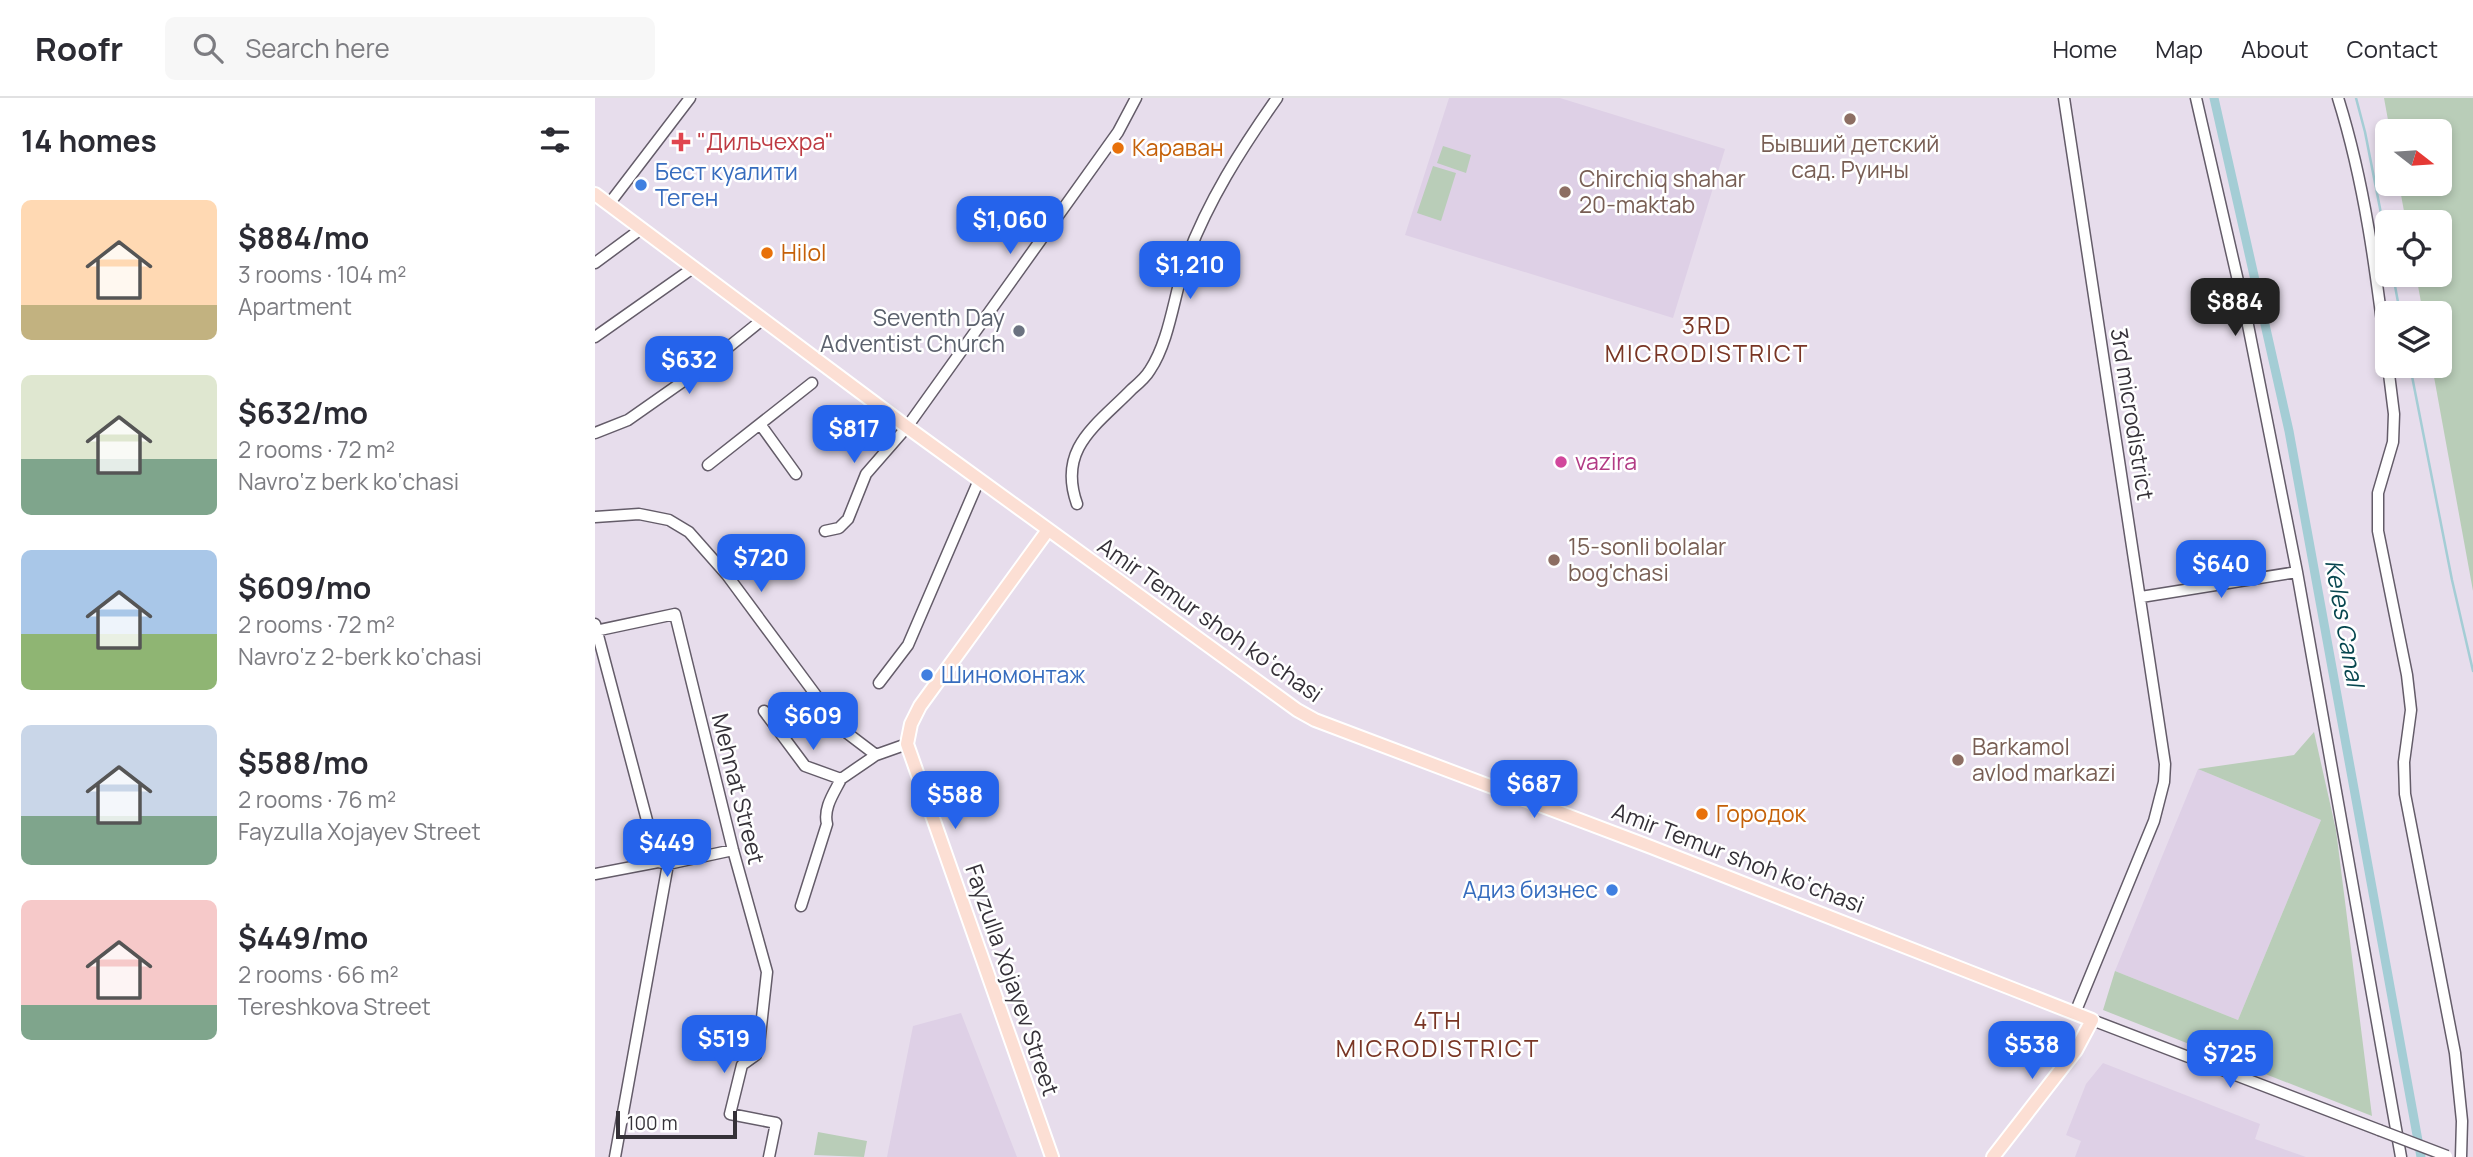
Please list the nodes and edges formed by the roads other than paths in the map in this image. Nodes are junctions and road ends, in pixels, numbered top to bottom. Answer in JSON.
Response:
{"nodes":[{"id":1,"x":690,"y":98,"type":"edge"},
{"id":2,"x":1136,"y":98,"type":"edge"},
{"id":3,"x":1277,"y":98,"type":"edge"},
{"id":4,"x":2064,"y":98,"type":"edge"},
{"id":5,"x":2196,"y":98,"type":"edge"},
{"id":6,"x":2338,"y":98,"type":"edge"},
{"id":7,"x":595,"y":194,"type":"edge"},
{"id":8,"x":609,"y":205,"type":"junction"},
{"id":9,"x":641,"y":229,"type":"junction"},
{"id":10,"x":595,"y":262,"type":"edge"},
{"id":11,"x":693,"y":268,"type":"junction"},
{"id":12,"x":2378,"y":301,"type":"edge"},
{"id":13,"x":762,"y":320,"type":"junction"},
{"id":14,"x":595,"y":337,"type":"edge"},
{"id":15,"x":2389,"y":378,"type":"edge"},
{"id":16,"x":812,"y":383,"type":"dead end"},
{"id":17,"x":760,"y":424,"type":"junction"},
{"id":18,"x":907,"y":428,"type":"junction"},
{"id":19,"x":595,"y":433,"type":"edge"},
{"id":20,"x":708,"y":465,"type":"dead end"},
{"id":21,"x":796,"y":474,"type":"dead end"},
{"id":22,"x":979,"y":480,"type":"junction"},
{"id":23,"x":1077,"y":504,"type":"dead end"},
{"id":24,"x":595,"y":517,"type":"edge"},
{"id":25,"x":1048,"y":530,"type":"junction"},
{"id":26,"x":825,"y":531,"type":"dead end"},
{"id":27,"x":2297,"y":572,"type":"junction"},
{"id":28,"x":2141,"y":597,"type":"junction"},
{"id":29,"x":596,"y":628,"type":"edge"},
{"id":30,"x":879,"y":683,"type":"dead end"},
{"id":31,"x":765,"y":711,"type":"dead end"},
{"id":32,"x":907,"y":744,"type":"junction"},
{"id":33,"x":876,"y":755,"type":"junction"},
{"id":34,"x":841,"y":779,"type":"junction"},
{"id":35,"x":733,"y":850,"type":"junction"},
{"id":36,"x":663,"y":863,"type":"junction"},
{"id":37,"x":595,"y":874,"type":"edge"},
{"id":38,"x":801,"y":906,"type":"dead end"},
{"id":39,"x":2074,"y":1013,"type":"junction"},
{"id":40,"x":2092,"y":1020,"type":"junction"},
{"id":41,"x":615,"y":1157,"type":"edge"},
{"id":42,"x":769,"y":1157,"type":"edge"},
{"id":43,"x":1052,"y":1157,"type":"edge"},
{"id":44,"x":1993,"y":1157,"type":"edge"},
{"id":45,"x":2402,"y":1157,"type":"edge"},
{"id":46,"x":2448,"y":1157,"type":"edge"},
{"id":47,"x":2461,"y":1157,"type":"edge"}],
"edges":[{"from":1,"to":8,"type":"street"},
{"from":2,"to":18,"type":"street"},
{"from":3,"to":23,"type":"street"},
{"from":4,"to":28,"type":"street","name":"3rd microdistrict"},
{"from":5,"to":27,"type":"street"},
{"from":6,"to":12,"type":"street"},
{"from":7,"to":8,"type":"main road","name":"Amir Temur shoh ko‘chasi"},
{"from":8,"to":9,"type":"main road","name":"Amir Temur shoh ko‘chasi"},
{"from":9,"to":10,"type":"street"},
{"from":9,"to":11,"type":"main road","name":"Amir Temur shoh ko‘chasi"},
{"from":11,"to":13,"type":"main road","name":"Amir Temur shoh ko‘chasi"},
{"from":11,"to":14,"type":"street"},
{"from":13,"to":18,"type":"main road","name":"Amir Temur shoh ko‘chasi"},
{"from":13,"to":19,"type":"street"},
{"from":15,"to":47,"type":"street"},
{"from":16,"to":17,"type":"street"},
{"from":17,"to":20,"type":"street"},
{"from":17,"to":21,"type":"street"},
{"from":18,"to":22,"type":"main road","name":"Amir Temur shoh ko‘chasi"},
{"from":18,"to":26,"type":"street"},
{"from":22,"to":25,"type":"main road","name":"Amir Temur shoh ko‘chasi"},
{"from":22,"to":30,"type":"street"},
{"from":24,"to":33,"type":"street"},
{"from":25,"to":32,"type":"main road"},
{"from":25,"to":39,"type":"main road","name":"Amir Temur shoh ko‘chasi"},
{"from":27,"to":28,"type":"street"},
{"from":27,"to":45,"type":"street"},
{"from":28,"to":39,"type":"street","name":"3rd microdistrict"},
{"from":29,"to":35,"type":"street","name":"Mehnat Street"},
{"from":29,"to":36,"type":"street"},
{"from":31,"to":34,"type":"street"},
{"from":32,"to":33,"type":"street"},
{"from":32,"to":43,"type":"main road","name":"Fayzulla Xojayev Street"},
{"from":33,"to":34,"type":"street"},
{"from":34,"to":38,"type":"street"},
{"from":35,"to":36,"type":"street"},
{"from":35,"to":42,"type":"street","name":"Mehnat Street"},
{"from":36,"to":37,"type":"street"},
{"from":36,"to":41,"type":"street"},
{"from":39,"to":40,"type":"main road","name":"Amir Temur shoh ko‘chasi"},
{"from":40,"to":44,"type":"main road"},
{"from":40,"to":46,"type":"street","bridge":true}]}
